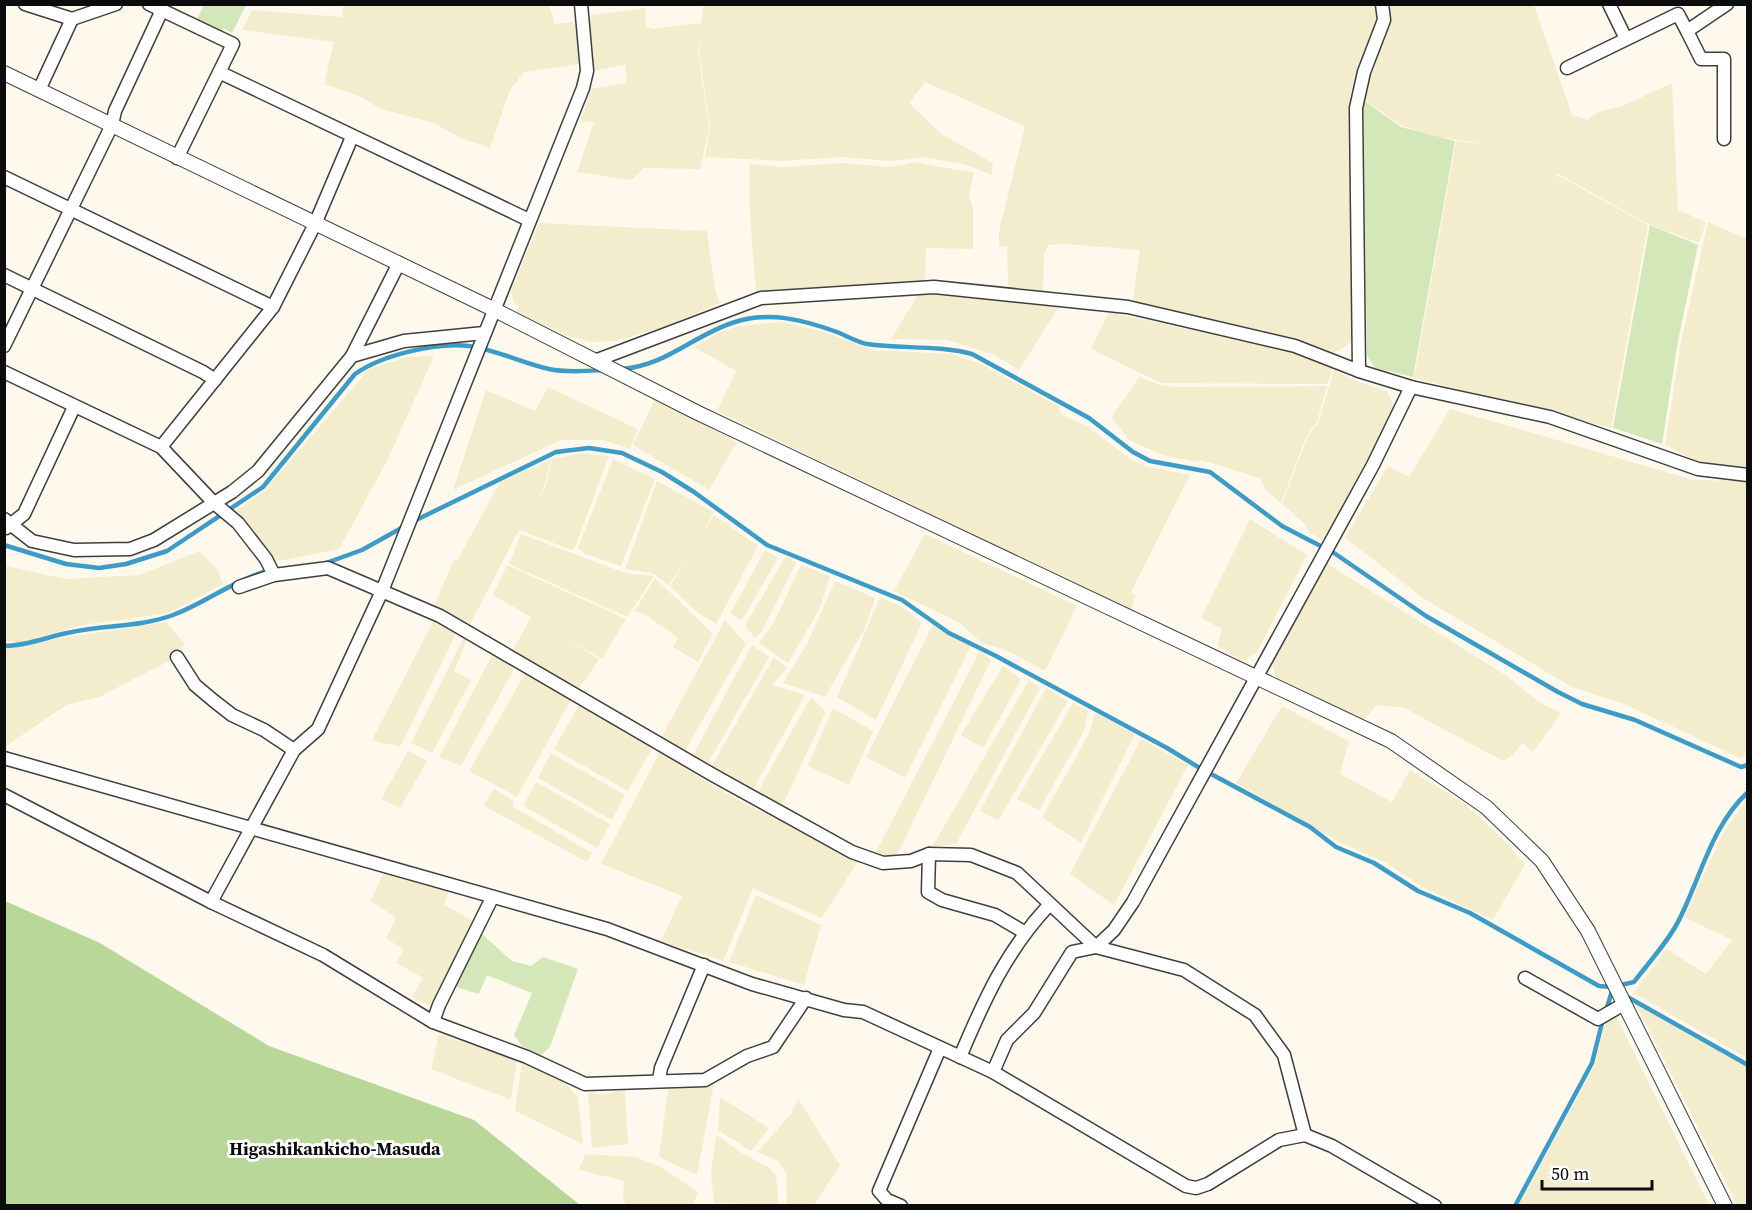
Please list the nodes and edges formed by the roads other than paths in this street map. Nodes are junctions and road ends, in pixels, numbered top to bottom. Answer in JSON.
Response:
{"nodes":[{"id":1,"x":25,"y":4,"type":"edge"},
{"id":2,"x":116,"y":4,"type":"edge"},
{"id":3,"x":149,"y":4,"type":"edge"},
{"id":4,"x":581,"y":4,"type":"edge"},
{"id":5,"x":1382,"y":4,"type":"edge"},
{"id":6,"x":1609,"y":4,"type":"edge"},
{"id":7,"x":1727,"y":4,"type":"edge"},
{"id":8,"x":162,"y":10,"type":"junction"},
{"id":9,"x":72,"y":19,"type":"junction"},
{"id":10,"x":1687,"y":31,"type":"junction"},
{"id":11,"x":1626,"y":39,"type":"junction"},
{"id":12,"x":1567,"y":68,"type":"dead end"},
{"id":13,"x":4,"y":73,"type":"edge"},
{"id":14,"x":221,"y":73,"type":"junction"},
{"id":15,"x":39,"y":90,"type":"junction"},
{"id":16,"x":112,"y":125,"type":"junction"},
{"id":17,"x":352,"y":137,"type":"junction"},
{"id":18,"x":1724,"y":139,"type":"dead end"},
{"id":19,"x":177,"y":158,"type":"junction"},
{"id":20,"x":4,"y":177,"type":"edge"},
{"id":21,"x":71,"y":209,"type":"junction"},
{"id":22,"x":529,"y":220,"type":"junction"},
{"id":23,"x":315,"y":224,"type":"junction"},
{"id":24,"x":399,"y":263,"type":"junction"},
{"id":25,"x":4,"y":276,"type":"edge"},
{"id":26,"x":33,"y":289,"type":"junction"},
{"id":27,"x":273,"y":307,"type":"junction"},
{"id":28,"x":493,"y":309,"type":"junction"},
{"id":29,"x":483,"y":333,"type":"junction"},
{"id":30,"x":4,"y":346,"type":"edge"},
{"id":31,"x":352,"y":356,"type":"junction"},
{"id":32,"x":600,"y":362,"type":"junction"},
{"id":33,"x":1359,"y":370,"type":"junction"},
{"id":34,"x":4,"y":372,"type":"edge"},
{"id":35,"x":215,"y":380,"type":"junction"},
{"id":36,"x":1411,"y":387,"type":"junction"},
{"id":37,"x":74,"y":407,"type":"junction"},
{"id":38,"x":161,"y":447,"type":"junction"},
{"id":39,"x":1748,"y":475,"type":"edge"},
{"id":40,"x":216,"y":504,"type":"junction"},
{"id":41,"x":7,"y":524,"type":"edge"},
{"id":42,"x":273,"y":574,"type":"junction"},
{"id":43,"x":239,"y":587,"type":"dead end"},
{"id":44,"x":382,"y":591,"type":"junction"},
{"id":45,"x":177,"y":657,"type":"dead end"},
{"id":46,"x":1255,"y":677,"type":"junction"},
{"id":47,"x":294,"y":750,"type":"junction"},
{"id":48,"x":4,"y":758,"type":"edge"},
{"id":49,"x":4,"y":795,"type":"edge"},
{"id":50,"x":252,"y":827,"type":"junction"},
{"id":51,"x":929,"y":854,"type":"junction"},
{"id":52,"x":492,"y":898,"type":"junction"},
{"id":53,"x":211,"y":902,"type":"junction"},
{"id":54,"x":1049,"y":905,"type":"junction"},
{"id":55,"x":1024,"y":932,"type":"junction"},
{"id":56,"x":1096,"y":946,"type":"junction"},
{"id":57,"x":704,"y":965,"type":"junction"},
{"id":58,"x":1526,"y":978,"type":"dead end"},
{"id":59,"x":806,"y":998,"type":"junction"},
{"id":60,"x":1619,"y":1003,"type":"junction"},
{"id":61,"x":433,"y":1023,"type":"junction"},
{"id":62,"x":940,"y":1048,"type":"junction"},
{"id":63,"x":960,"y":1057,"type":"junction"},
{"id":64,"x":993,"y":1072,"type":"junction"},
{"id":65,"x":659,"y":1080,"type":"junction"},
{"id":66,"x":1305,"y":1135,"type":"junction"},
{"id":67,"x":901,"y":1206,"type":"edge"},
{"id":68,"x":1435,"y":1206,"type":"edge"},
{"id":69,"x":1725,"y":1206,"type":"edge"}],
"edges":[{"from":1,"to":9,"type":"street"},
{"from":2,"to":9,"type":"street"},
{"from":3,"to":8,"type":"street"},
{"from":4,"to":22,"type":"street"},
{"from":5,"to":33,"type":"street"},
{"from":6,"to":11,"type":"street"},
{"from":7,"to":10,"type":"street"},
{"from":8,"to":14,"type":"street"},
{"from":8,"to":16,"type":"street"},
{"from":9,"to":15,"type":"street"},
{"from":10,"to":11,"type":"street"},
{"from":10,"to":18,"type":"street"},
{"from":11,"to":12,"type":"street"},
{"from":13,"to":15,"type":"street"},
{"from":14,"to":17,"type":"street"},
{"from":14,"to":19,"type":"street"},
{"from":15,"to":16,"type":"street"},
{"from":16,"to":19,"type":"street"},
{"from":16,"to":21,"type":"street"},
{"from":17,"to":22,"type":"street"},
{"from":17,"to":23,"type":"street"},
{"from":19,"to":23,"type":"street"},
{"from":20,"to":21,"type":"street"},
{"from":21,"to":26,"type":"street"},
{"from":21,"to":27,"type":"street"},
{"from":22,"to":28,"type":"street"},
{"from":23,"to":24,"type":"street"},
{"from":23,"to":27,"type":"street"},
{"from":24,"to":28,"type":"street"},
{"from":24,"to":31,"type":"street"},
{"from":25,"to":26,"type":"street"},
{"from":26,"to":30,"type":"street"},
{"from":26,"to":35,"type":"street"},
{"from":27,"to":35,"type":"street"},
{"from":28,"to":29,"type":"street"},
{"from":28,"to":32,"type":"street"},
{"from":29,"to":31,"type":"street"},
{"from":29,"to":44,"type":"street"},
{"from":31,"to":40,"type":"street"},
{"from":32,"to":33,"type":"street"},
{"from":32,"to":46,"type":"street"},
{"from":33,"to":36,"type":"street"},
{"from":34,"to":37,"type":"street"},
{"from":35,"to":38,"type":"street"},
{"from":36,"to":39,"type":"street"},
{"from":36,"to":46,"type":"street"},
{"from":37,"to":38,"type":"street"},
{"from":37,"to":41,"type":"street"},
{"from":38,"to":40,"type":"street"},
{"from":40,"to":41,"type":"street"},
{"from":40,"to":42,"type":"street"},
{"from":42,"to":43,"type":"street"},
{"from":42,"to":44,"type":"street"},
{"from":44,"to":47,"type":"street"},
{"from":44,"to":51,"type":"street"},
{"from":45,"to":47,"type":"street"},
{"from":46,"to":56,"type":"street"},
{"from":46,"to":60,"type":"street"},
{"from":47,"to":50,"type":"street"},
{"from":48,"to":50,"type":"street"},
{"from":49,"to":53,"type":"street"},
{"from":50,"to":52,"type":"street"},
{"from":50,"to":53,"type":"street"},
{"from":51,"to":54,"type":"street"},
{"from":51,"to":55,"type":"street"},
{"from":52,"to":57,"type":"street"},
{"from":52,"to":61,"type":"street"},
{"from":53,"to":61,"type":"street"},
{"from":54,"to":55,"type":"street"},
{"from":54,"to":56,"type":"street"},
{"from":55,"to":63,"type":"street"},
{"from":56,"to":64,"type":"street"},
{"from":56,"to":66,"type":"street"},
{"from":57,"to":59,"type":"street"},
{"from":57,"to":65,"type":"street"},
{"from":58,"to":60,"type":"street"},
{"from":59,"to":62,"type":"street"},
{"from":59,"to":65,"type":"street"},
{"from":60,"to":69,"type":"street"},
{"from":61,"to":65,"type":"street"},
{"from":62,"to":63,"type":"street"},
{"from":62,"to":67,"type":"street"},
{"from":63,"to":64,"type":"street"},
{"from":64,"to":66,"type":"street"},
{"from":66,"to":68,"type":"street"}]}
